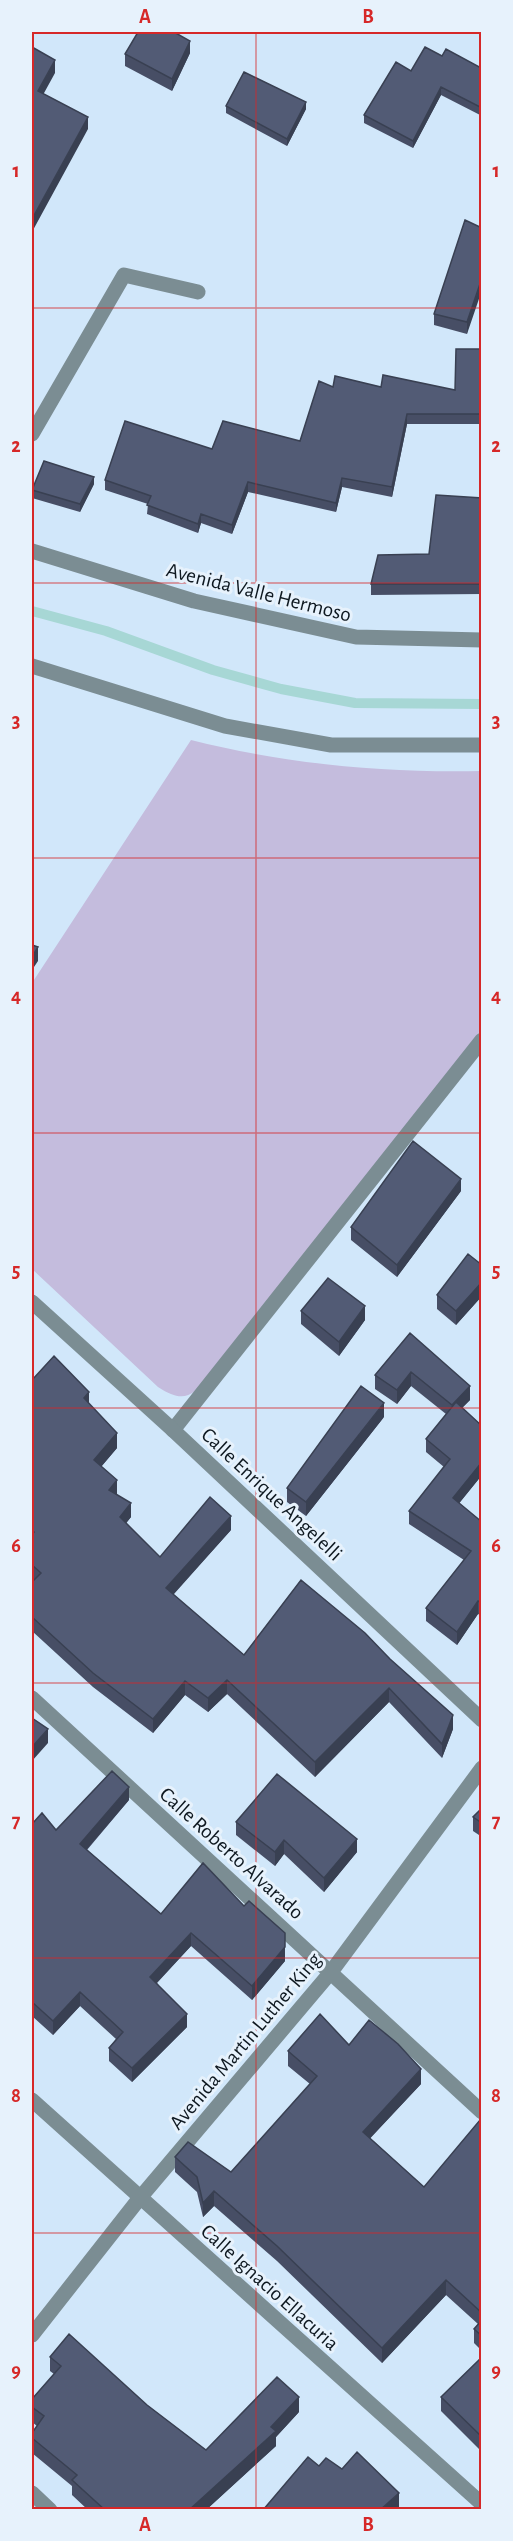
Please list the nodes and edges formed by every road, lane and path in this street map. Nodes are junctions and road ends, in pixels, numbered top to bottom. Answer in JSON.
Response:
{"nodes":[{"id":1,"x":198,"y":292,"type":"dead end"},
{"id":2,"x":32,"y":434,"type":"edge"},
{"id":3,"x":32,"y":551,"type":"edge"},
{"id":4,"x":482,"y":640,"type":"edge"},
{"id":5,"x":32,"y":666,"type":"edge"},
{"id":6,"x":482,"y":745,"type":"edge"},
{"id":7,"x":482,"y":1040,"type":"edge"},
{"id":8,"x":32,"y":1302,"type":"edge"},
{"id":9,"x":173,"y":1430,"type":"junction"},
{"id":10,"x":32,"y":1698,"type":"edge"},
{"id":11,"x":482,"y":1720,"type":"edge"},
{"id":12,"x":482,"y":1768,"type":"edge"},
{"id":13,"x":331,"y":1972,"type":"junction"},
{"id":14,"x":32,"y":2100,"type":"edge"},
{"id":15,"x":482,"y":2112,"type":"edge"},
{"id":16,"x":139,"y":2199,"type":"junction"},
{"id":17,"x":32,"y":2335,"type":"edge"},
{"id":18,"x":32,"y":2493,"type":"edge"},
{"id":19,"x":482,"y":2504,"type":"edge"},
{"id":20,"x":50,"y":2510,"type":"edge"}],
"edges":[{"from":1,"to":2,"type":"street"},
{"from":3,"to":4,"type":"street","name":"Avenida Valle Hermoso"},
{"from":5,"to":6,"type":"street"},
{"from":7,"to":9,"type":"street"},
{"from":8,"to":9,"type":"street","name":"Calle Enrique Angelelli"},
{"from":9,"to":11,"type":"street","name":"Calle Enrique Angelelli"},
{"from":10,"to":13,"type":"street","name":"Calle Roberto Alvarado"},
{"from":12,"to":13,"type":"street","name":"Avenida Martin Luther King"},
{"from":13,"to":15,"type":"street","name":"Calle Roberto Alvarado"},
{"from":13,"to":16,"type":"street","name":"Avenida Martin Luther King"},
{"from":14,"to":16,"type":"street","name":"Calle Ignacio Ellacuria"},
{"from":16,"to":17,"type":"street","name":"Avenida Martin Luther King"},
{"from":16,"to":19,"type":"street","name":"Calle Ignacio Ellacuria"},
{"from":18,"to":20,"type":"street"}]}
